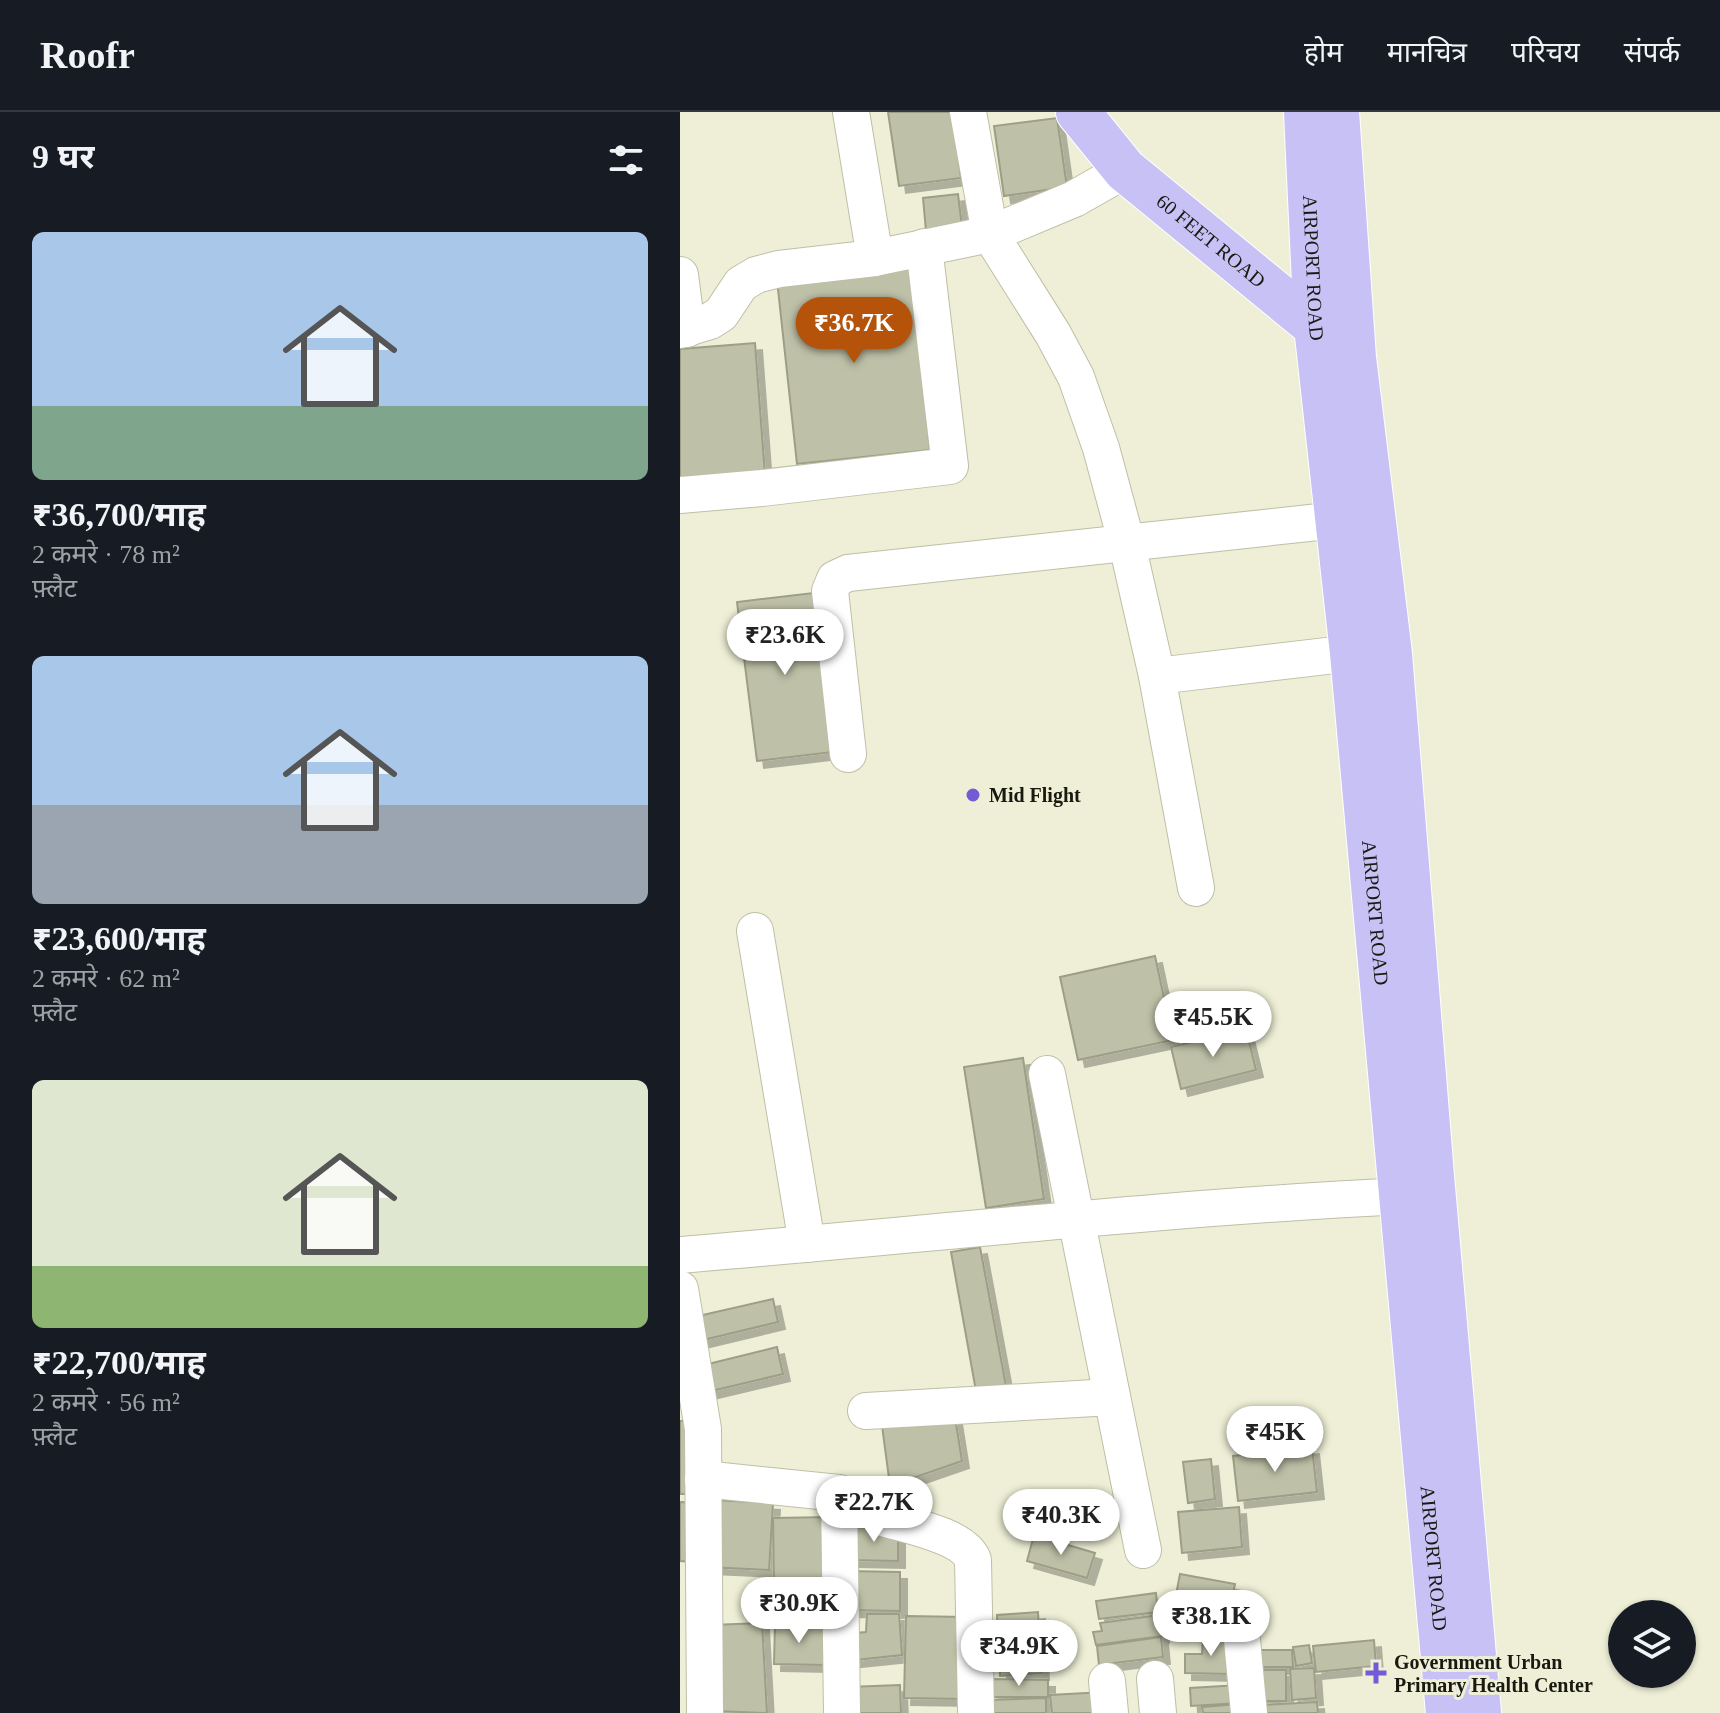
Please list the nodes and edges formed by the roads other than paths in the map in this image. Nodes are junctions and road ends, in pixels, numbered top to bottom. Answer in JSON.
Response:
{"nodes":[{"id":1,"x":851,"y":112,"type":"edge"},
{"id":2,"x":968,"y":112,"type":"edge"},
{"id":3,"x":1078,"y":112,"type":"edge"},
{"id":4,"x":1306,"y":112,"type":"edge"},
{"id":5,"x":1337,"y":112,"type":"edge"},
{"id":6,"x":1125,"y":170,"type":"junction"},
{"id":7,"x":990,"y":234,"type":"junction"},
{"id":8,"x":924,"y":247,"type":"junction"},
{"id":9,"x":875,"y":258,"type":"junction"},
{"id":10,"x":680,"y":275,"type":"edge"},
{"id":11,"x":1316,"y":326,"type":"junction"},
{"id":12,"x":683,"y":329,"type":"edge"},
{"id":13,"x":1354,"y":358,"type":"junction"},
{"id":14,"x":680,"y":495,"type":"edge"},
{"id":15,"x":1337,"y":520,"type":"junction"},
{"id":16,"x":1127,"y":544,"type":"junction"},
{"id":17,"x":1352,"y":653,"type":"junction"},
{"id":18,"x":1157,"y":676,"type":"junction"},
{"id":19,"x":848,"y":754,"type":"dead end"},
{"id":20,"x":1196,"y":888,"type":"dead end"},
{"id":21,"x":755,"y":931,"type":"dead end"},
{"id":22,"x":1047,"y":1074,"type":"dead end"},
{"id":23,"x":1402,"y":1196,"type":"junction"},
{"id":24,"x":1076,"y":1219,"type":"junction"},
{"id":25,"x":807,"y":1244,"type":"junction"},
{"id":26,"x":680,"y":1255,"type":"edge"},
{"id":27,"x":680,"y":1289,"type":"edge"},
{"id":28,"x":1112,"y":1397,"type":"junction"},
{"id":29,"x":866,"y":1411,"type":"dead end"},
{"id":30,"x":703,"y":1479,"type":"junction"},
{"id":31,"x":880,"y":1517,"type":"dead end"},
{"id":32,"x":1143,"y":1550,"type":"dead end"},
{"id":33,"x":1242,"y":1640,"type":"dead end"},
{"id":34,"x":705,"y":1713,"type":"edge"},
{"id":35,"x":842,"y":1713,"type":"edge"},
{"id":36,"x":976,"y":1713,"type":"edge"},
{"id":37,"x":1249,"y":1713,"type":"edge"},
{"id":38,"x":1448,"y":1713,"type":"edge"},
{"id":39,"x":1479,"y":1713,"type":"edge"}],
"edges":[{"from":1,"to":9,"type":"street"},
{"from":2,"to":7,"type":"street"},
{"from":3,"to":6,"type":"main road","name":"60 FEET ROAD"},
{"from":4,"to":11,"type":"main road","name":"AIRPORT ROAD"},
{"from":5,"to":13,"type":"main road","name":"AIRPORT ROAD"},
{"from":6,"to":7,"type":"street"},
{"from":6,"to":11,"type":"main road","name":"60 FEET ROAD"},
{"from":7,"to":8,"type":"street"},
{"from":7,"to":16,"type":"street"},
{"from":8,"to":9,"type":"street"},
{"from":8,"to":14,"type":"street"},
{"from":9,"to":12,"type":"street"},
{"from":10,"to":12,"type":"street"},
{"from":11,"to":13,"type":"main road","name":"60 FEET ROAD"},
{"from":11,"to":15,"type":"main road","name":"AIRPORT ROAD"},
{"from":13,"to":39,"type":"main road","name":"AIRPORT ROAD"},
{"from":15,"to":16,"type":"street"},
{"from":15,"to":17,"type":"main road","name":"AIRPORT ROAD"},
{"from":16,"to":18,"type":"street"},
{"from":16,"to":19,"type":"street"},
{"from":17,"to":18,"type":"street"},
{"from":17,"to":23,"type":"main road","name":"AIRPORT ROAD"},
{"from":18,"to":20,"type":"street"},
{"from":21,"to":25,"type":"street"},
{"from":22,"to":24,"type":"street"},
{"from":23,"to":24,"type":"street"},
{"from":23,"to":38,"type":"main road","name":"AIRPORT ROAD"},
{"from":24,"to":25,"type":"street"},
{"from":24,"to":28,"type":"street"},
{"from":25,"to":26,"type":"street"},
{"from":27,"to":30,"type":"street"},
{"from":28,"to":29,"type":"street"},
{"from":28,"to":32,"type":"street"},
{"from":30,"to":34,"type":"street"},
{"from":30,"to":35,"type":"street"},
{"from":31,"to":36,"type":"street"},
{"from":33,"to":37,"type":"street"}]}
